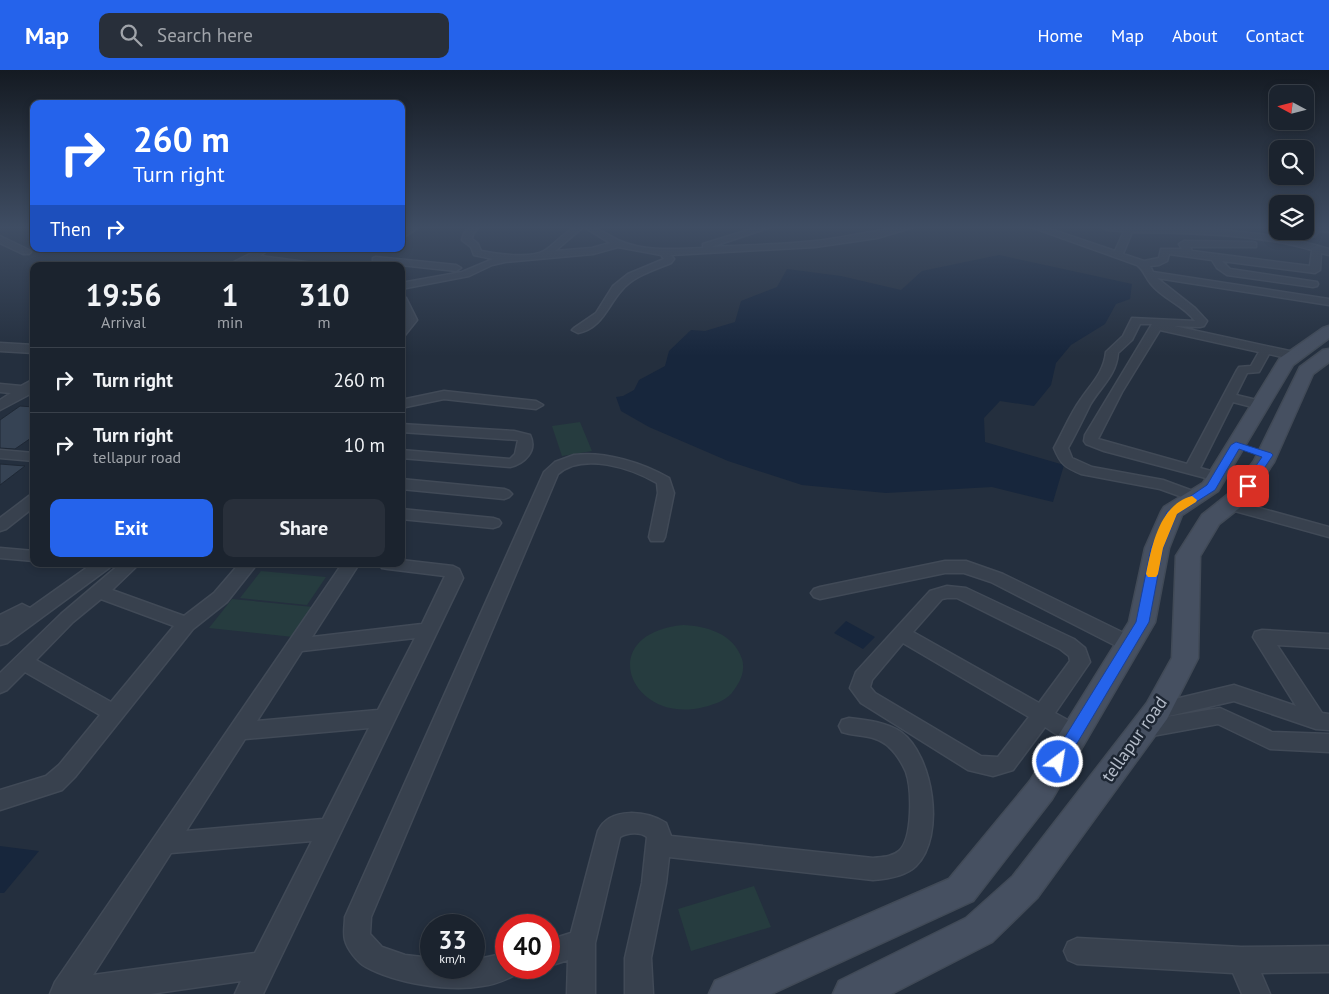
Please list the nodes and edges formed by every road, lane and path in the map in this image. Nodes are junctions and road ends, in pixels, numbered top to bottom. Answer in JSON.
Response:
{"nodes":[{"id":1,"x":436,"y":270,"type":"edge"},
{"id":2,"x":474,"y":270,"type":"edge"},
{"id":3,"x":646,"y":270,"type":"edge"},
{"id":4,"x":1146,"y":270,"type":"edge"},
{"id":5,"x":1148,"y":270,"type":"edge"},
{"id":6,"x":1225,"y":270,"type":"edge"},
{"id":7,"x":453,"y":272,"type":"junction"},
{"id":8,"x":1172,"y":278,"type":"junction"},
{"id":9,"x":1313,"y":284,"type":"dead end"},
{"id":10,"x":405,"y":285,"type":"edge"},
{"id":11,"x":1187,"y":296,"type":"dead end"},
{"id":12,"x":1329,"y":302,"type":"edge"},
{"id":13,"x":405,"y":307,"type":"edge"},
{"id":14,"x":405,"y":328,"type":"edge"},
{"id":15,"x":578,"y":330,"type":"dead end"},
{"id":16,"x":1329,"y":331,"type":"edge"},
{"id":17,"x":0,"y":347,"type":"edge"},
{"id":18,"x":30,"y":349,"type":"edge"},
{"id":19,"x":1278,"y":352,"type":"junction"},
{"id":20,"x":1329,"y":354,"type":"edge"},
{"id":21,"x":0,"y":388,"type":"edge"},
{"id":22,"x":28,"y":391,"type":"edge"},
{"id":23,"x":0,"y":394,"type":"edge"},
{"id":24,"x":1229,"y":397,"type":"junction"},
{"id":25,"x":405,"y":403,"type":"edge"},
{"id":26,"x":536,"y":405,"type":"dead end"},
{"id":27,"x":0,"y":406,"type":"edge"},
{"id":28,"x":1260,"y":406,"type":"junction"},
{"id":29,"x":405,"y":428,"type":"edge"},
{"id":30,"x":1236,"y":445,"type":"junction"},
{"id":31,"x":0,"y":454,"type":"edge"},
{"id":32,"x":405,"y":454,"type":"edge"},
{"id":33,"x":1268,"y":455,"type":"junction"},
{"id":34,"x":30,"y":457,"type":"edge"},
{"id":35,"x":1191,"y":470,"type":"junction"},
{"id":36,"x":1217,"y":477,"type":"junction"},
{"id":37,"x":405,"y":484,"type":"edge"},
{"id":38,"x":504,"y":494,"type":"dead end"},
{"id":39,"x":1196,"y":497,"type":"junction"},
{"id":40,"x":30,"y":502,"type":"edge"},
{"id":41,"x":1230,"y":505,"type":"junction"},
{"id":42,"x":405,"y":514,"type":"edge"},
{"id":43,"x":493,"y":523,"type":"dead end"},
{"id":44,"x":0,"y":526,"type":"edge"},
{"id":45,"x":1329,"y":532,"type":"edge"},
{"id":46,"x":658,"y":537,"type":"dead end"},
{"id":47,"x":0,"y":553,"type":"edge"},
{"id":48,"x":30,"y":556,"type":"edge"},
{"id":49,"x":405,"y":566,"type":"edge"},
{"id":50,"x":80,"y":567,"type":"edge"},
{"id":51,"x":99,"y":567,"type":"edge"},
{"id":52,"x":127,"y":567,"type":"edge"},
{"id":53,"x":246,"y":567,"type":"edge"},
{"id":54,"x":348,"y":567,"type":"edge"},
{"id":55,"x":100,"y":592,"type":"junction"},
{"id":56,"x":820,"y":593,"type":"dead end"},
{"id":57,"x":0,"y":622,"type":"edge"},
{"id":58,"x":186,"y":624,"type":"junction"},
{"id":59,"x":429,"y":630,"type":"junction"},
{"id":60,"x":901,"y":633,"type":"junction"},
{"id":61,"x":0,"y":638,"type":"edge"},
{"id":62,"x":1329,"y":641,"type":"edge"},
{"id":63,"x":1129,"y":644,"type":"junction"},
{"id":64,"x":297,"y":645,"type":"junction"},
{"id":65,"x":23,"y":662,"type":"junction"},
{"id":66,"x":0,"y":686,"type":"edge"},
{"id":67,"x":114,"y":713,"type":"junction"},
{"id":68,"x":1042,"y":715,"type":"junction"},
{"id":69,"x":385,"y":718,"type":"junction"},
{"id":70,"x":1149,"y":720,"type":"junction"},
{"id":71,"x":1322,"y":722,"type":"edge"},
{"id":72,"x":849,"y":726,"type":"dead end"},
{"id":73,"x":240,"y":731,"type":"junction"},
{"id":74,"x":1075,"y":734,"type":"junction"},
{"id":75,"x":1329,"y":743,"type":"edge"},
{"id":76,"x":0,"y":800,"type":"edge"},
{"id":77,"x":330,"y":829,"type":"junction"},
{"id":78,"x":165,"y":843,"type":"junction"},
{"id":79,"x":659,"y":845,"type":"junction"},
{"id":80,"x":582,"y":943,"type":"junction"},
{"id":81,"x":560,"y":950,"type":"edge"},
{"id":82,"x":1077,"y":951,"type":"dead end"},
{"id":83,"x":1329,"y":959,"type":"edge"},
{"id":84,"x":1241,"y":960,"type":"junction"},
{"id":85,"x":263,"y":965,"type":"junction"},
{"id":86,"x":495,"y":969,"type":"edge"},
{"id":87,"x":64,"y":993,"type":"edge"},
{"id":88,"x":249,"y":994,"type":"edge"},
{"id":89,"x":581,"y":994,"type":"edge"},
{"id":90,"x":639,"y":994,"type":"edge"},
{"id":91,"x":728,"y":994,"type":"edge"},
{"id":92,"x":852,"y":994,"type":"edge"},
{"id":93,"x":1256,"y":994,"type":"edge"}],
"edges":[{"from":1,"to":7,"type":"street"},
{"from":2,"to":7,"type":"street"},
{"from":3,"to":15,"type":"street"},
{"from":4,"to":39,"type":"street"},
{"from":5,"to":8,"type":"street"},
{"from":6,"to":9,"type":"street"},
{"from":7,"to":10,"type":"street"},
{"from":8,"to":11,"type":"street"},
{"from":8,"to":12,"type":"street"},
{"from":13,"to":14,"type":"street"},
{"from":16,"to":19,"type":"street"},
{"from":17,"to":18,"type":"street"},
{"from":19,"to":24,"type":"street"},
{"from":19,"to":28,"type":"street"},
{"from":19,"to":35,"type":"street"},
{"from":20,"to":33,"type":"street","name":"tellapur road"},
{"from":21,"to":22,"type":"street"},
{"from":22,"to":23,"type":"street"},
{"from":22,"to":27,"type":"street"},
{"from":24,"to":28,"type":"street"},
{"from":24,"to":35,"type":"street"},
{"from":25,"to":26,"type":"street"},
{"from":28,"to":30,"type":"street"},
{"from":29,"to":32,"type":"street"},
{"from":30,"to":33,"type":"street"},
{"from":30,"to":36,"type":"street"},
{"from":31,"to":34,"type":"street"},
{"from":33,"to":41,"type":"street","name":"tellapur road"},
{"from":35,"to":36,"type":"street"},
{"from":36,"to":39,"type":"street"},
{"from":37,"to":38,"type":"street"},
{"from":39,"to":63,"type":"street"},
{"from":40,"to":44,"type":"street"},
{"from":41,"to":45,"type":"street"},
{"from":41,"to":70,"type":"street","name":"tellapur road"},
{"from":42,"to":43,"type":"street"},
{"from":46,"to":86,"type":"street"},
{"from":47,"to":48,"type":"street"},
{"from":49,"to":59,"type":"street"},
{"from":50,"to":57,"type":"street"},
{"from":51,"to":61,"type":"street"},
{"from":52,"to":55,"type":"street"},
{"from":53,"to":58,"type":"street"},
{"from":54,"to":64,"type":"street"},
{"from":55,"to":58,"type":"street"},
{"from":55,"to":65,"type":"street"},
{"from":56,"to":63,"type":"street"},
{"from":58,"to":67,"type":"street"},
{"from":59,"to":64,"type":"street"},
{"from":59,"to":69,"type":"street"},
{"from":60,"to":68,"type":"street"},
{"from":60,"to":68,"type":"street"},
{"from":60,"to":68,"type":"street"},
{"from":62,"to":71,"type":"street"},
{"from":63,"to":74,"type":"street"},
{"from":64,"to":73,"type":"street"},
{"from":65,"to":66,"type":"street"},
{"from":65,"to":67,"type":"street"},
{"from":67,"to":76,"type":"street"},
{"from":68,"to":74,"type":"street"},
{"from":69,"to":73,"type":"street"},
{"from":69,"to":77,"type":"street"},
{"from":70,"to":71,"type":"street"},
{"from":70,"to":75,"type":"street"},
{"from":70,"to":92,"type":"street","name":"tellapur road"},
{"from":72,"to":79,"type":"street"},
{"from":73,"to":78,"type":"street"},
{"from":74,"to":91,"type":"street"},
{"from":77,"to":78,"type":"street"},
{"from":77,"to":85,"type":"street"},
{"from":78,"to":87,"type":"street"},
{"from":79,"to":80,"type":"street"},
{"from":79,"to":90,"type":"street"},
{"from":80,"to":81,"type":"street"},
{"from":80,"to":89,"type":"street"},
{"from":82,"to":84,"type":"street"},
{"from":83,"to":84,"type":"street"},
{"from":84,"to":93,"type":"street"},
{"from":85,"to":87,"type":"street"},
{"from":85,"to":88,"type":"street"}]}
